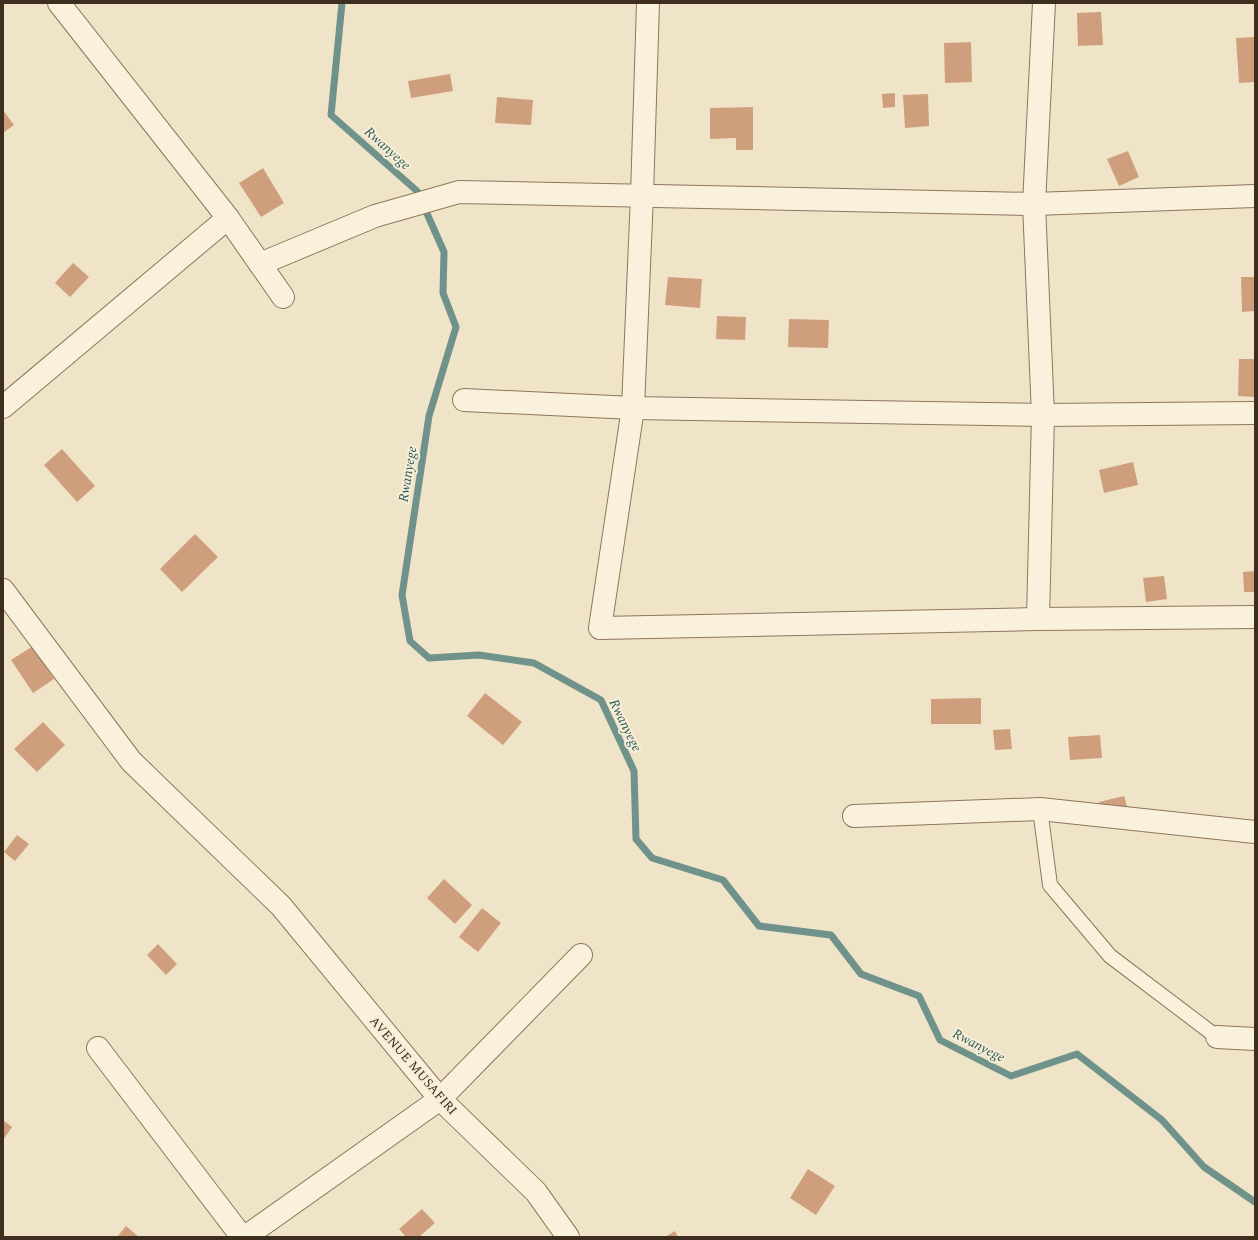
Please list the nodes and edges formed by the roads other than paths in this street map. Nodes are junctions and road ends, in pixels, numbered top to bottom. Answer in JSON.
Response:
{"nodes":[{"id":1,"x":59,"y":3,"type":"edge"},
{"id":2,"x":648,"y":3,"type":"edge"},
{"id":3,"x":1044,"y":3,"type":"edge"},
{"id":4,"x":642,"y":196,"type":"junction"},
{"id":5,"x":1255,"y":196,"type":"edge"},
{"id":6,"x":1034,"y":204,"type":"junction"},
{"id":7,"x":228,"y":218,"type":"junction"},
{"id":8,"x":260,"y":264,"type":"junction"},
{"id":9,"x":283,"y":297,"type":"dead end"},
{"id":10,"x":464,"y":400,"type":"dead end"},
{"id":11,"x":3,"y":407,"type":"edge"},
{"id":12,"x":632,"y":408,"type":"junction"},
{"id":13,"x":1255,"y":413,"type":"edge"},
{"id":14,"x":1043,"y":415,"type":"junction"},
{"id":15,"x":3,"y":590,"type":"edge"},
{"id":16,"x":1255,"y":617,"type":"edge"},
{"id":17,"x":1038,"y":619,"type":"junction"},
{"id":18,"x":1040,"y":809,"type":"junction"},
{"id":19,"x":854,"y":816,"type":"dead end"},
{"id":20,"x":1255,"y":832,"type":"edge"},
{"id":21,"x":581,"y":955,"type":"dead end"},
{"id":22,"x":1217,"y":1037,"type":"joint"},
{"id":23,"x":1255,"y":1039,"type":"edge"},
{"id":24,"x":98,"y":1048,"type":"dead end"},
{"id":25,"x":440,"y":1100,"type":"junction"},
{"id":26,"x":242,"y":1237,"type":"edge"},
{"id":27,"x":245,"y":1237,"type":"edge"},
{"id":28,"x":568,"y":1237,"type":"edge"}],
"edges":[{"from":1,"to":7,"type":"street"},
{"from":2,"to":4,"type":"street"},
{"from":3,"to":6,"type":"street"},
{"from":4,"to":6,"type":"street"},
{"from":4,"to":8,"type":"street"},
{"from":4,"to":12,"type":"street"},
{"from":5,"to":6,"type":"street"},
{"from":6,"to":14,"type":"street"},
{"from":7,"to":8,"type":"street"},
{"from":7,"to":11,"type":"street"},
{"from":8,"to":9,"type":"street"},
{"from":10,"to":12,"type":"street"},
{"from":12,"to":14,"type":"street"},
{"from":12,"to":17,"type":"street"},
{"from":13,"to":14,"type":"street"},
{"from":14,"to":17,"type":"street"},
{"from":15,"to":25,"type":"street","name":"AVENUE MUSAFIRI"},
{"from":16,"to":17,"type":"street"},
{"from":18,"to":19,"type":"street"},
{"from":18,"to":20,"type":"street"},
{"from":18,"to":22,"type":"lane"},
{"from":21,"to":25,"type":"street"},
{"from":22,"to":23,"type":"street"},
{"from":24,"to":26,"type":"street"},
{"from":25,"to":27,"type":"street"},
{"from":25,"to":28,"type":"street","name":"AVENUE MUSAFIRI"}]}
